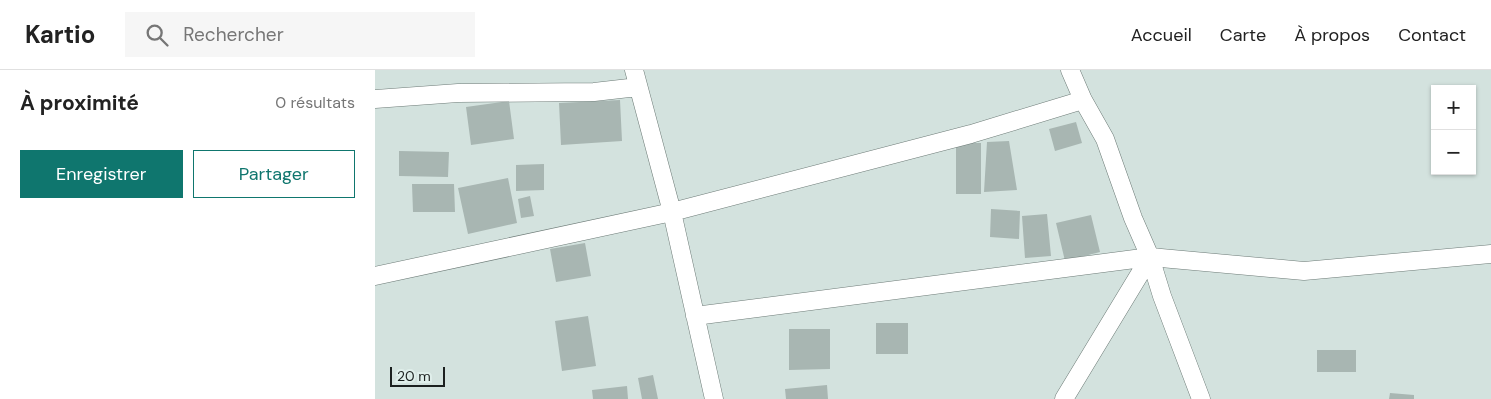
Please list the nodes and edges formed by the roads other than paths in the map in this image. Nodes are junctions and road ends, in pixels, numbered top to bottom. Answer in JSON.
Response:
{"nodes":[{"id":1,"x":1070,"y":70,"type":"edge"},
{"id":2,"x":636,"y":78,"type":"edge"},
{"id":3,"x":375,"y":99,"type":"edge"},
{"id":4,"x":1083,"y":100,"type":"junction"},
{"id":5,"x":672,"y":212,"type":"junction"},
{"id":6,"x":1491,"y":254,"type":"edge"},
{"id":7,"x":1150,"y":257,"type":"junction"},
{"id":8,"x":375,"y":276,"type":"edge"},
{"id":9,"x":695,"y":316,"type":"junction"},
{"id":10,"x":714,"y":399,"type":"edge"},
{"id":11,"x":1064,"y":399,"type":"edge"},
{"id":12,"x":1201,"y":399,"type":"edge"}],
"edges":[{"from":1,"to":4,"type":"street"},
{"from":2,"to":3,"type":"street"},
{"from":2,"to":5,"type":"street"},
{"from":4,"to":5,"type":"street"},
{"from":4,"to":7,"type":"street"},
{"from":5,"to":8,"type":"street"},
{"from":5,"to":9,"type":"street"},
{"from":6,"to":7,"type":"street"},
{"from":7,"to":9,"type":"street"},
{"from":7,"to":11,"type":"street"},
{"from":7,"to":12,"type":"street"},
{"from":9,"to":10,"type":"street"}]}
